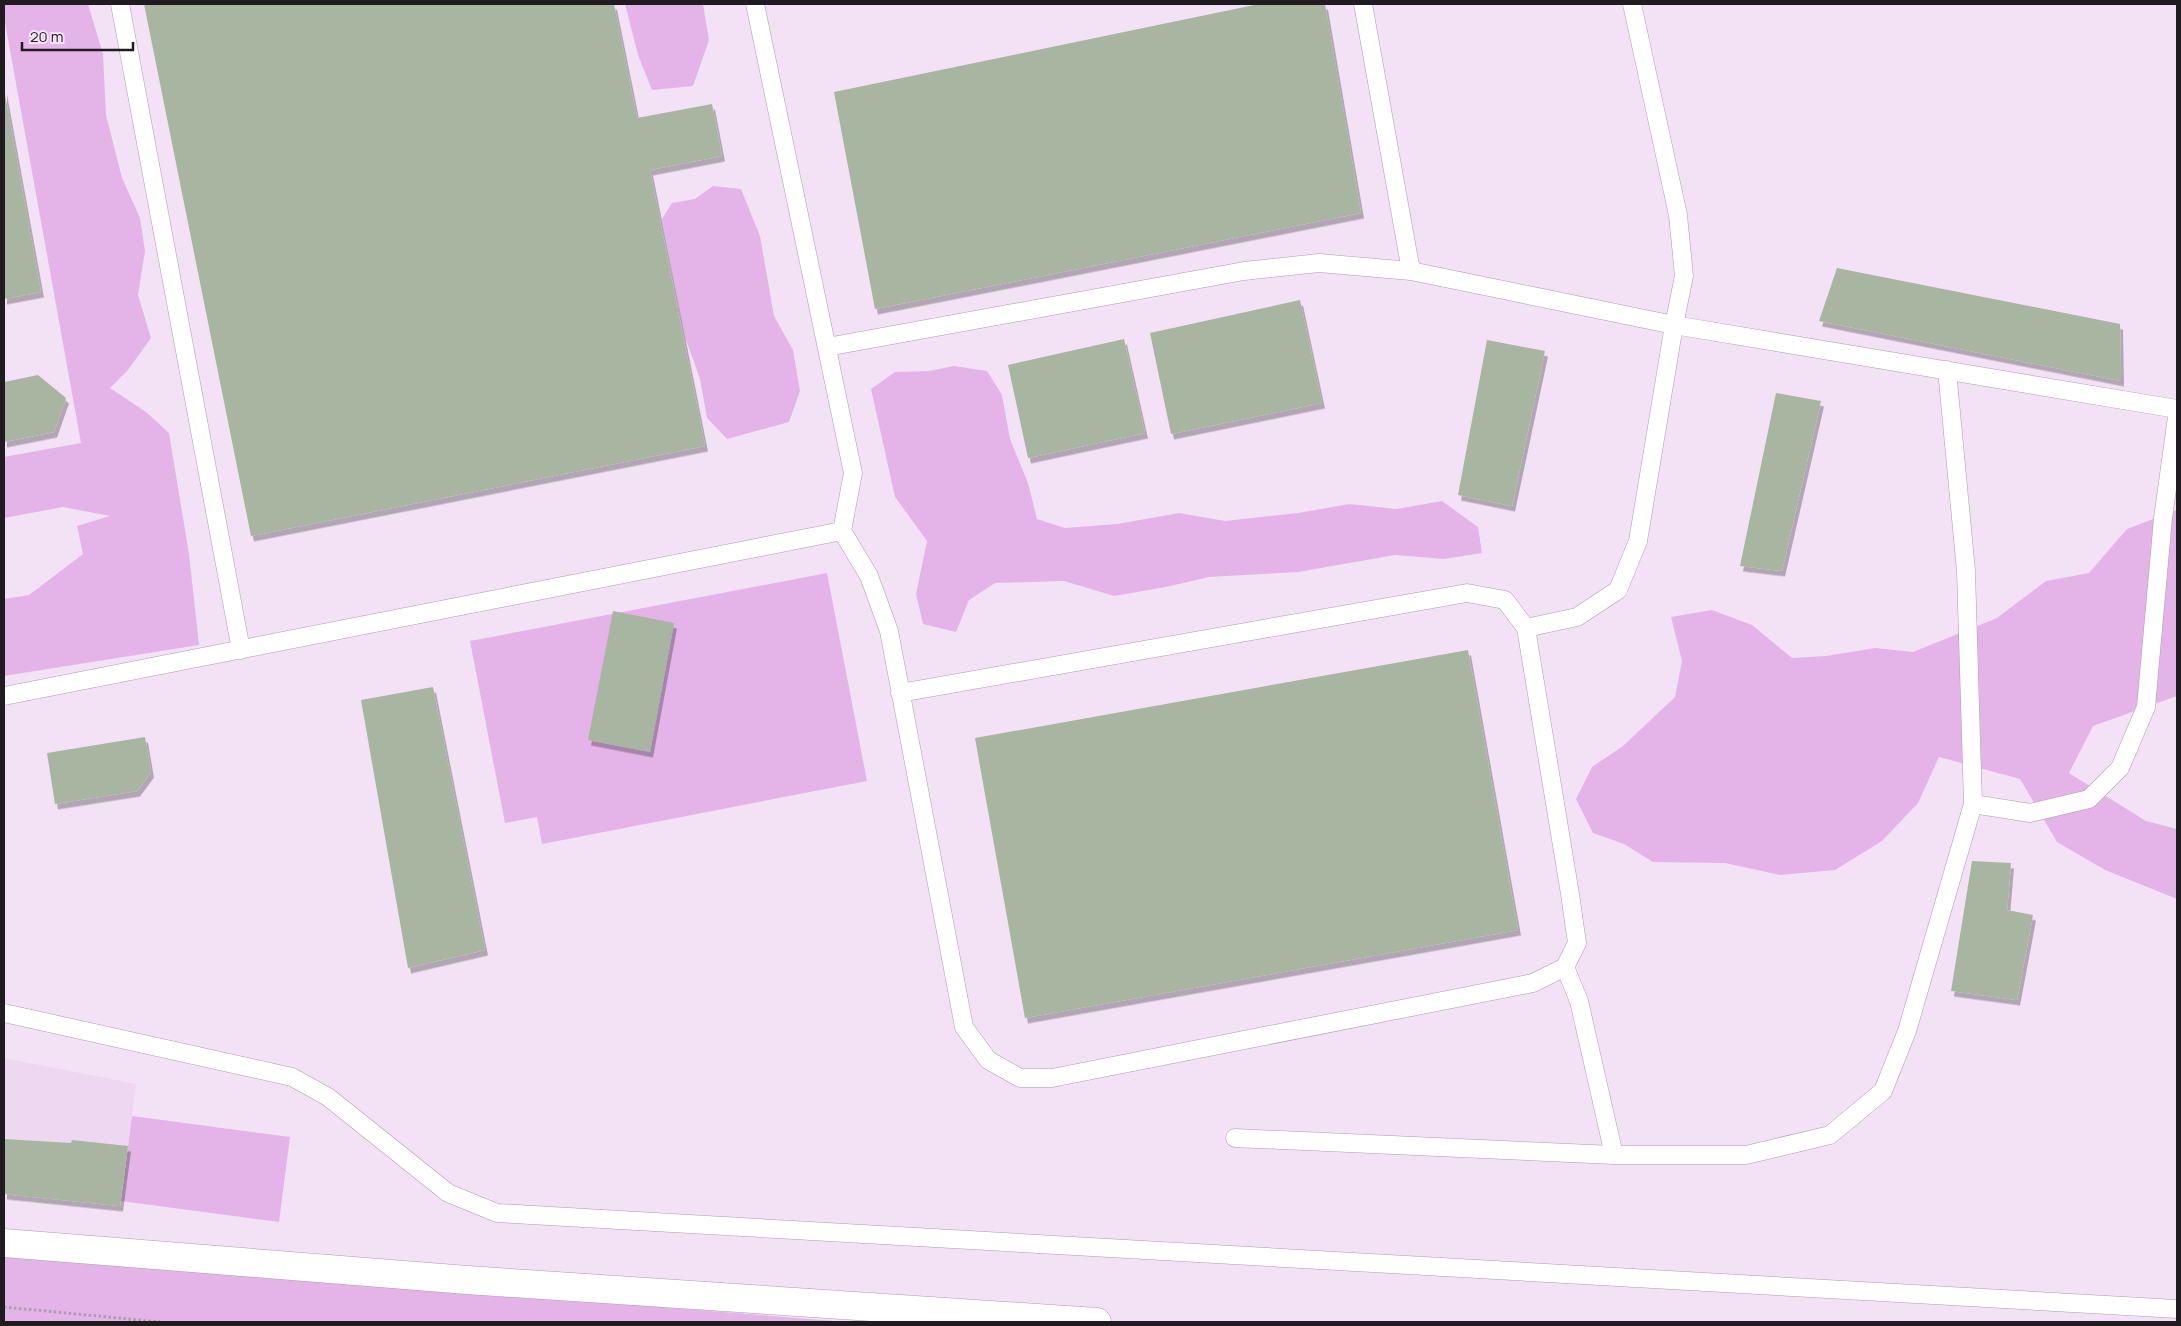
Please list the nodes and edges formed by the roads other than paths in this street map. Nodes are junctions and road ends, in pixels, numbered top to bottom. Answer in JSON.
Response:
{"nodes":[{"id":1,"x":120,"y":4,"type":"edge"},
{"id":2,"x":755,"y":4,"type":"edge"},
{"id":3,"x":1363,"y":4,"type":"edge"},
{"id":4,"x":1632,"y":4,"type":"edge"},
{"id":5,"x":1410,"y":271,"type":"junction"},
{"id":6,"x":1674,"y":325,"type":"junction"},
{"id":7,"x":827,"y":347,"type":"junction"},
{"id":8,"x":1947,"y":370,"type":"junction"},
{"id":9,"x":2177,"y":409,"type":"edge"},
{"id":10,"x":2177,"y":417,"type":"edge"},
{"id":11,"x":842,"y":531,"type":"junction"},
{"id":12,"x":1526,"y":628,"type":"junction"},
{"id":13,"x":241,"y":650,"type":"junction"},
{"id":14,"x":900,"y":693,"type":"junction"},
{"id":15,"x":4,"y":696,"type":"edge"},
{"id":16,"x":1973,"y":804,"type":"junction"},
{"id":17,"x":1565,"y":967,"type":"junction"},
{"id":18,"x":4,"y":1013,"type":"edge"},
{"id":19,"x":1235,"y":1138,"type":"dead end"},
{"id":20,"x":1614,"y":1155,"type":"junction"},
{"id":21,"x":4,"y":1243,"type":"edge"},
{"id":22,"x":2177,"y":1309,"type":"edge"},
{"id":23,"x":1097,"y":1322,"type":"edge"}],
"edges":[{"from":1,"to":13,"type":"lane"},
{"from":2,"to":7,"type":"lane"},
{"from":3,"to":5,"type":"lane"},
{"from":4,"to":6,"type":"lane"},
{"from":5,"to":6,"type":"lane"},
{"from":5,"to":7,"type":"lane"},
{"from":6,"to":8,"type":"lane"},
{"from":6,"to":12,"type":"lane"},
{"from":7,"to":11,"type":"lane"},
{"from":8,"to":9,"type":"lane"},
{"from":8,"to":16,"type":"lane"},
{"from":10,"to":16,"type":"lane"},
{"from":11,"to":13,"type":"lane"},
{"from":11,"to":14,"type":"lane"},
{"from":12,"to":14,"type":"lane"},
{"from":12,"to":17,"type":"lane"},
{"from":13,"to":15,"type":"lane"},
{"from":14,"to":17,"type":"lane"},
{"from":16,"to":20,"type":"lane"},
{"from":17,"to":20,"type":"lane"},
{"from":18,"to":22,"type":"lane"},
{"from":19,"to":20,"type":"lane"},
{"from":21,"to":23,"type":"street"}]}
